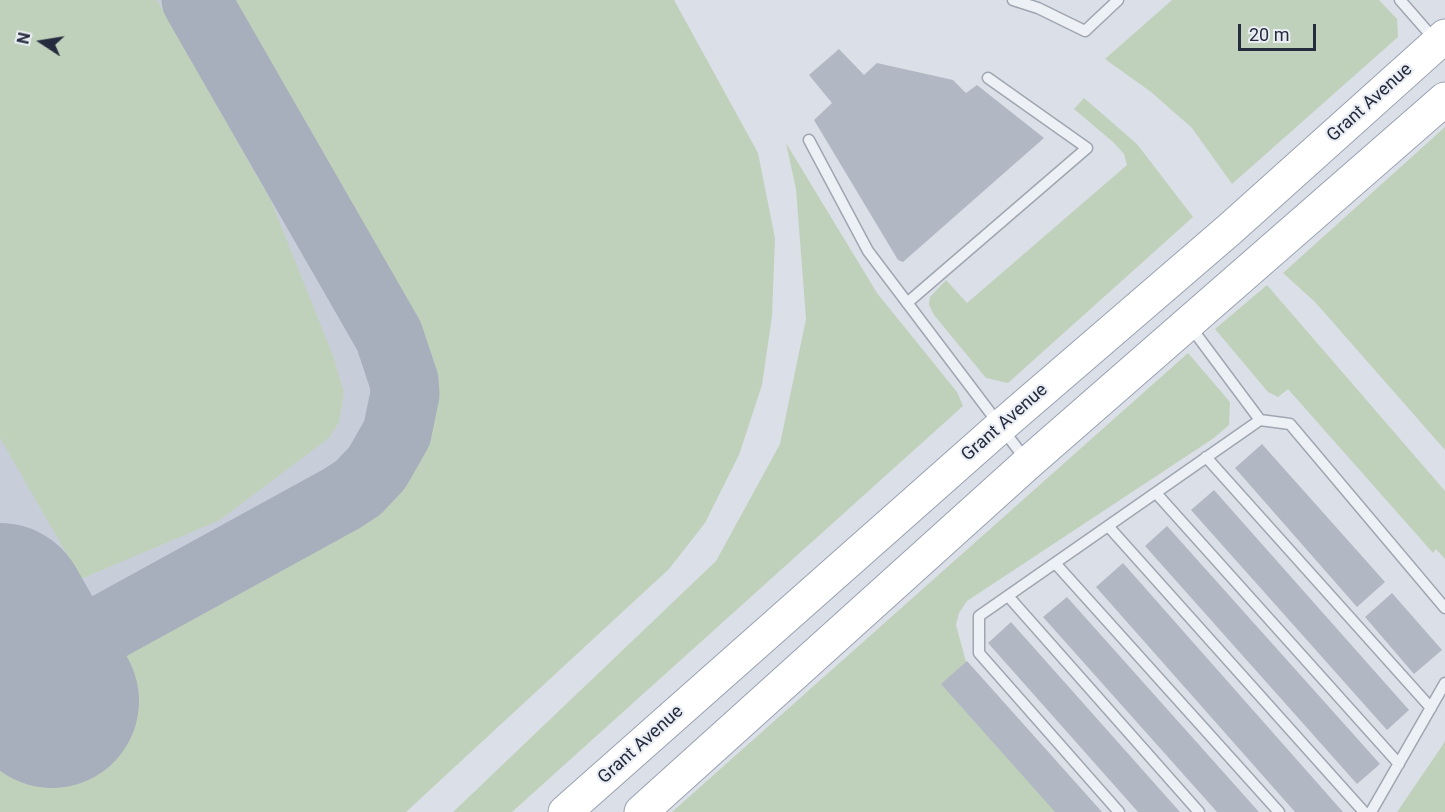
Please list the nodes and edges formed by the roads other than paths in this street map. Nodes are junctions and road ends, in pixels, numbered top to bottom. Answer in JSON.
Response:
{"nodes":[{"id":1,"x":1118,"y":0,"type":"edge"},
{"id":2,"x":1400,"y":0,"type":"edge"},
{"id":3,"x":1018,"y":1,"type":"edge"},
{"id":4,"x":1441,"y":39,"type":"edge"},
{"id":5,"x":988,"y":78,"type":"dead end"},
{"id":6,"x":1445,"y":99,"type":"edge"},
{"id":7,"x":809,"y":140,"type":"dead end"},
{"id":8,"x":1314,"y":215,"type":"junction"},
{"id":9,"x":907,"y":303,"type":"junction"},
{"id":10,"x":1188,"y":323,"type":"junction"},
{"id":11,"x":1260,"y":420,"type":"junction"},
{"id":12,"x":1000,"y":427,"type":"junction"},
{"id":13,"x":1206,"y":457,"type":"junction"},
{"id":14,"x":1028,"y":463,"type":"junction"},
{"id":15,"x":1156,"y":493,"type":"junction"},
{"id":16,"x":1108,"y":526,"type":"junction"},
{"id":17,"x":1055,"y":563,"type":"junction"},
{"id":18,"x":1008,"y":596,"type":"junction"},
{"id":19,"x":1445,"y":608,"type":"edge"},
{"id":20,"x":1445,"y":683,"type":"edge"},
{"id":21,"x":1431,"y":708,"type":"junction"},
{"id":22,"x":1399,"y":764,"type":"junction"},
{"id":23,"x":566,"y":812,"type":"edge"},
{"id":24,"x":641,"y":812,"type":"edge"},
{"id":25,"x":1119,"y":812,"type":"edge"},
{"id":26,"x":1199,"y":812,"type":"edge"},
{"id":27,"x":1279,"y":812,"type":"edge"},
{"id":28,"x":1364,"y":812,"type":"edge"},
{"id":29,"x":1371,"y":812,"type":"edge"}],
"edges":[{"from":1,"to":3,"type":"lane"},
{"from":2,"to":4,"type":"lane"},
{"from":4,"to":8,"type":"main road"},
{"from":4,"to":12,"type":"main road","name":"Grant Avenue"},
{"from":5,"to":9,"type":"lane"},
{"from":6,"to":8,"type":"main road"},
{"from":7,"to":9,"type":"lane"},
{"from":8,"to":10,"type":"main road"},
{"from":9,"to":12,"type":"lane"},
{"from":10,"to":11,"type":"lane"},
{"from":10,"to":14,"type":"main road"},
{"from":11,"to":13,"type":"lane"},
{"from":11,"to":19,"type":"lane"},
{"from":12,"to":14,"type":"lane"},
{"from":12,"to":23,"type":"main road","name":"Grant Avenue"},
{"from":13,"to":15,"type":"lane"},
{"from":13,"to":21,"type":"lane"},
{"from":14,"to":24,"type":"main road"},
{"from":15,"to":16,"type":"lane"},
{"from":15,"to":22,"type":"lane"},
{"from":16,"to":17,"type":"lane"},
{"from":16,"to":28,"type":"lane"},
{"from":17,"to":18,"type":"lane"},
{"from":17,"to":27,"type":"lane"},
{"from":18,"to":25,"type":"lane"},
{"from":18,"to":26,"type":"lane"},
{"from":20,"to":21,"type":"lane"},
{"from":21,"to":22,"type":"lane"},
{"from":22,"to":29,"type":"lane"}]}
